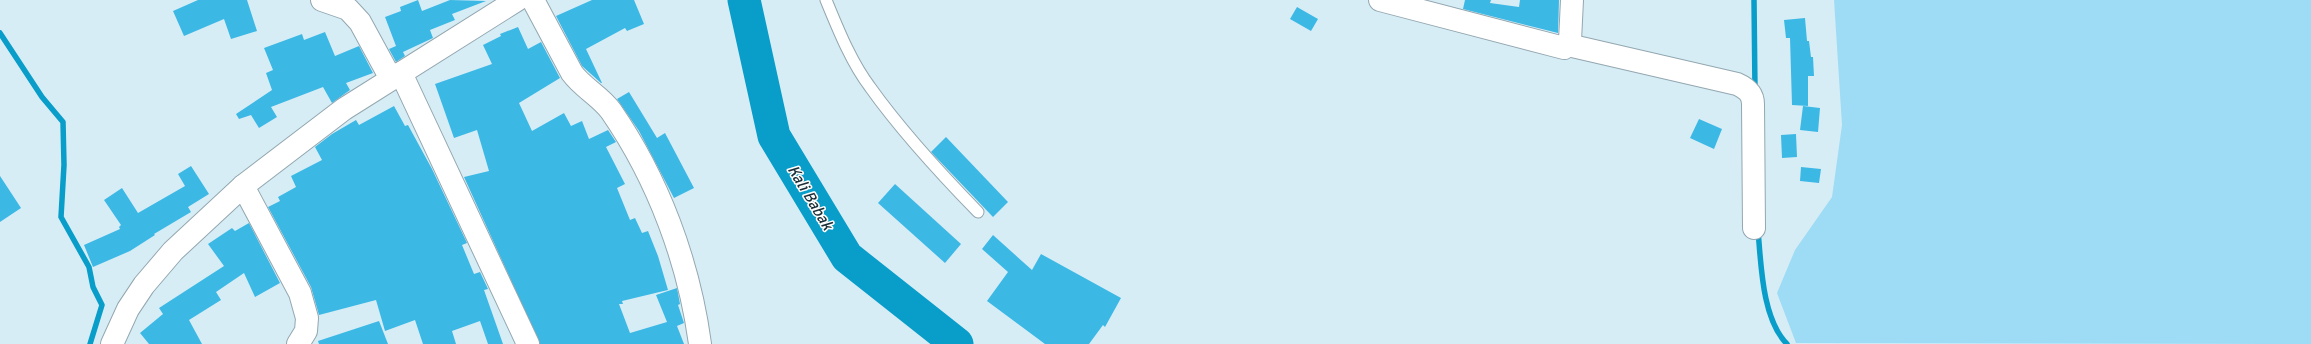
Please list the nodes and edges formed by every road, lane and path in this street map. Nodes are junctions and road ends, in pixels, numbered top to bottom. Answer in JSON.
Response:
{"nodes":[{"id":1,"x":322,"y":0,"type":"edge"},
{"id":2,"x":517,"y":0,"type":"edge"},
{"id":3,"x":533,"y":0,"type":"edge"},
{"id":4,"x":826,"y":0,"type":"edge"},
{"id":5,"x":1380,"y":0,"type":"edge"},
{"id":6,"x":1572,"y":0,"type":"edge"},
{"id":7,"x":1568,"y":46,"type":"junction"},
{"id":8,"x":396,"y":76,"type":"junction"},
{"id":9,"x":243,"y":186,"type":"junction"},
{"id":10,"x":978,"y":212,"type":"dead end"},
{"id":11,"x":1754,"y":228,"type":"dead end"},
{"id":12,"x":112,"y":344,"type":"edge"},
{"id":13,"x":298,"y":344,"type":"edge"},
{"id":14,"x":528,"y":344,"type":"edge"},
{"id":15,"x":700,"y":344,"type":"edge"}],
"edges":[{"from":1,"to":8,"type":"street"},
{"from":2,"to":8,"type":"street"},
{"from":3,"to":15,"type":"street"},
{"from":4,"to":10,"type":"lane"},
{"from":5,"to":7,"type":"street"},
{"from":6,"to":7,"type":"street"},
{"from":7,"to":11,"type":"street"},
{"from":8,"to":9,"type":"street"},
{"from":8,"to":14,"type":"street"},
{"from":9,"to":12,"type":"street"},
{"from":9,"to":13,"type":"street"}]}
